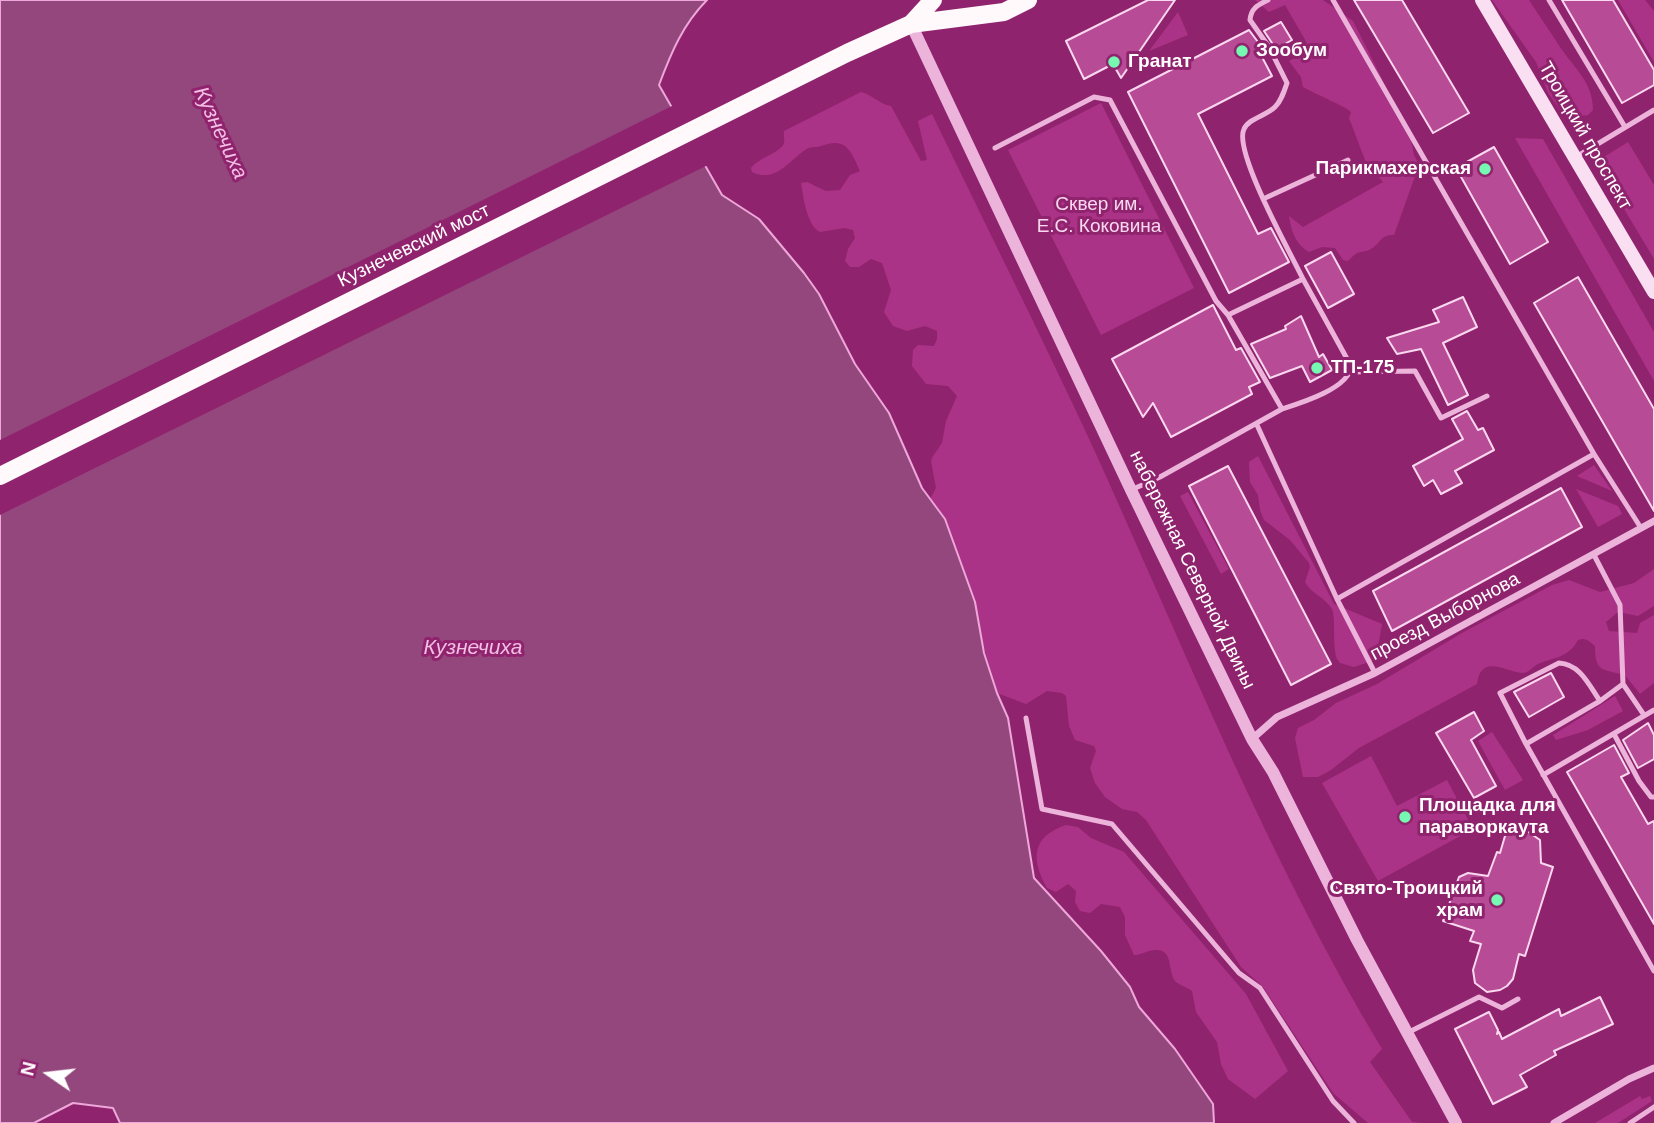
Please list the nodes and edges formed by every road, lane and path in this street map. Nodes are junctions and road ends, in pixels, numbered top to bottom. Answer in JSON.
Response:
{"nodes":[{"id":1,"x":933,"y":0,"type":"edge"},
{"id":2,"x":1028,"y":0,"type":"edge"},
{"id":3,"x":1268,"y":0,"type":"edge"},
{"id":4,"x":1333,"y":0,"type":"edge"},
{"id":5,"x":1482,"y":0,"type":"edge"},
{"id":6,"x":1549,"y":0,"type":"edge"},
{"id":7,"x":911,"y":24,"type":"junction"},
{"id":8,"x":1654,"y":110,"type":"edge"},
{"id":9,"x":1625,"y":127,"type":"junction"},
{"id":10,"x":995,"y":148,"type":"dead end"},
{"id":11,"x":1575,"y":158,"type":"junction"},
{"id":12,"x":1348,"y":160,"type":"dead end"},
{"id":13,"x":1263,"y":199,"type":"junction"},
{"id":14,"x":1303,"y":279,"type":"junction"},
{"id":15,"x":1654,"y":292,"type":"edge"},
{"id":16,"x":1228,"y":315,"type":"junction"},
{"id":17,"x":1351,"y":372,"type":"junction"},
{"id":18,"x":1487,"y":397,"type":"dead end"},
{"id":19,"x":1282,"y":409,"type":"junction"},
{"id":20,"x":1258,"y":425,"type":"junction"},
{"id":21,"x":1594,"y":454,"type":"junction"},
{"id":22,"x":0,"y":476,"type":"edge"},
{"id":23,"x":1131,"y":490,"type":"junction"},
{"id":24,"x":1654,"y":521,"type":"edge"},
{"id":25,"x":1641,"y":528,"type":"junction"},
{"id":26,"x":1594,"y":555,"type":"junction"},
{"id":27,"x":1338,"y":599,"type":"junction"},
{"id":28,"x":1375,"y":673,"type":"junction"},
{"id":29,"x":1623,"y":684,"type":"junction"},
{"id":30,"x":1600,"y":701,"type":"junction"},
{"id":31,"x":1654,"y":710,"type":"edge"},
{"id":32,"x":1644,"y":715,"type":"junction"},
{"id":33,"x":1026,"y":719,"type":"dead end"},
{"id":34,"x":1614,"y":734,"type":"junction"},
{"id":35,"x":1252,"y":739,"type":"junction"},
{"id":36,"x":1526,"y":744,"type":"junction"},
{"id":37,"x":1543,"y":775,"type":"junction"},
{"id":38,"x":1654,"y":797,"type":"edge"},
{"id":39,"x":1654,"y":971,"type":"edge"},
{"id":40,"x":1518,"y":999,"type":"dead end"},
{"id":41,"x":1407,"y":1033,"type":"junction"},
{"id":42,"x":1654,"y":1068,"type":"edge"},
{"id":43,"x":1654,"y":1107,"type":"edge"},
{"id":44,"x":1354,"y":1123,"type":"edge"},
{"id":45,"x":1456,"y":1123,"type":"edge"},
{"id":46,"x":1554,"y":1123,"type":"edge"},
{"id":47,"x":1630,"y":1123,"type":"edge"}],
"edges":[{"from":1,"to":7,"type":"main road"},
{"from":2,"to":7,"type":"main road"},
{"from":3,"to":13,"type":"lane"},
{"from":4,"to":21,"type":"lane"},
{"from":5,"to":11,"type":"main road","name":"Троицкий проспект"},
{"from":6,"to":9,"type":"lane"},
{"from":7,"to":22,"type":"main road","name":"Кузнечевский мост"},
{"from":7,"to":23,"type":"street","name":"набережная Северной Двины"},
{"from":8,"to":9,"type":"lane"},
{"from":9,"to":11,"type":"lane"},
{"from":10,"to":16,"type":"lane"},
{"from":11,"to":15,"type":"main road","name":"Троицкий проспект"},
{"from":12,"to":13,"type":"lane"},
{"from":13,"to":14,"type":"lane"},
{"from":14,"to":16,"type":"lane"},
{"from":14,"to":17,"type":"lane"},
{"from":16,"to":19,"type":"lane"},
{"from":17,"to":18,"type":"lane"},
{"from":17,"to":19,"type":"lane"},
{"from":19,"to":20,"type":"lane"},
{"from":20,"to":23,"type":"lane"},
{"from":20,"to":27,"type":"lane"},
{"from":21,"to":25,"type":"lane"},
{"from":21,"to":27,"type":"lane"},
{"from":23,"to":35,"type":"street","name":"набережная Северной Двины"},
{"from":24,"to":25,"type":"street","name":"проезд Выборнова"},
{"from":25,"to":26,"type":"street","name":"проезд Выборнова"},
{"from":26,"to":28,"type":"street","name":"проезд Выборнова"},
{"from":26,"to":29,"type":"lane"},
{"from":27,"to":28,"type":"lane"},
{"from":28,"to":35,"type":"street","name":"проезд Выборнова"},
{"from":29,"to":30,"type":"lane"},
{"from":29,"to":32,"type":"lane"},
{"from":30,"to":36,"type":"lane"},
{"from":30,"to":36,"type":"lane"},
{"from":31,"to":32,"type":"lane"},
{"from":32,"to":34,"type":"lane"},
{"from":33,"to":44,"type":"lane"},
{"from":34,"to":37,"type":"lane"},
{"from":34,"to":38,"type":"lane"},
{"from":35,"to":41,"type":"street","name":"набережная Северной Двины"},
{"from":36,"to":37,"type":"lane"},
{"from":37,"to":39,"type":"lane"},
{"from":40,"to":41,"type":"lane"},
{"from":41,"to":45,"type":"street","name":"набережная Северной Двины"},
{"from":42,"to":46,"type":"street"},
{"from":43,"to":47,"type":"lane"}]}
